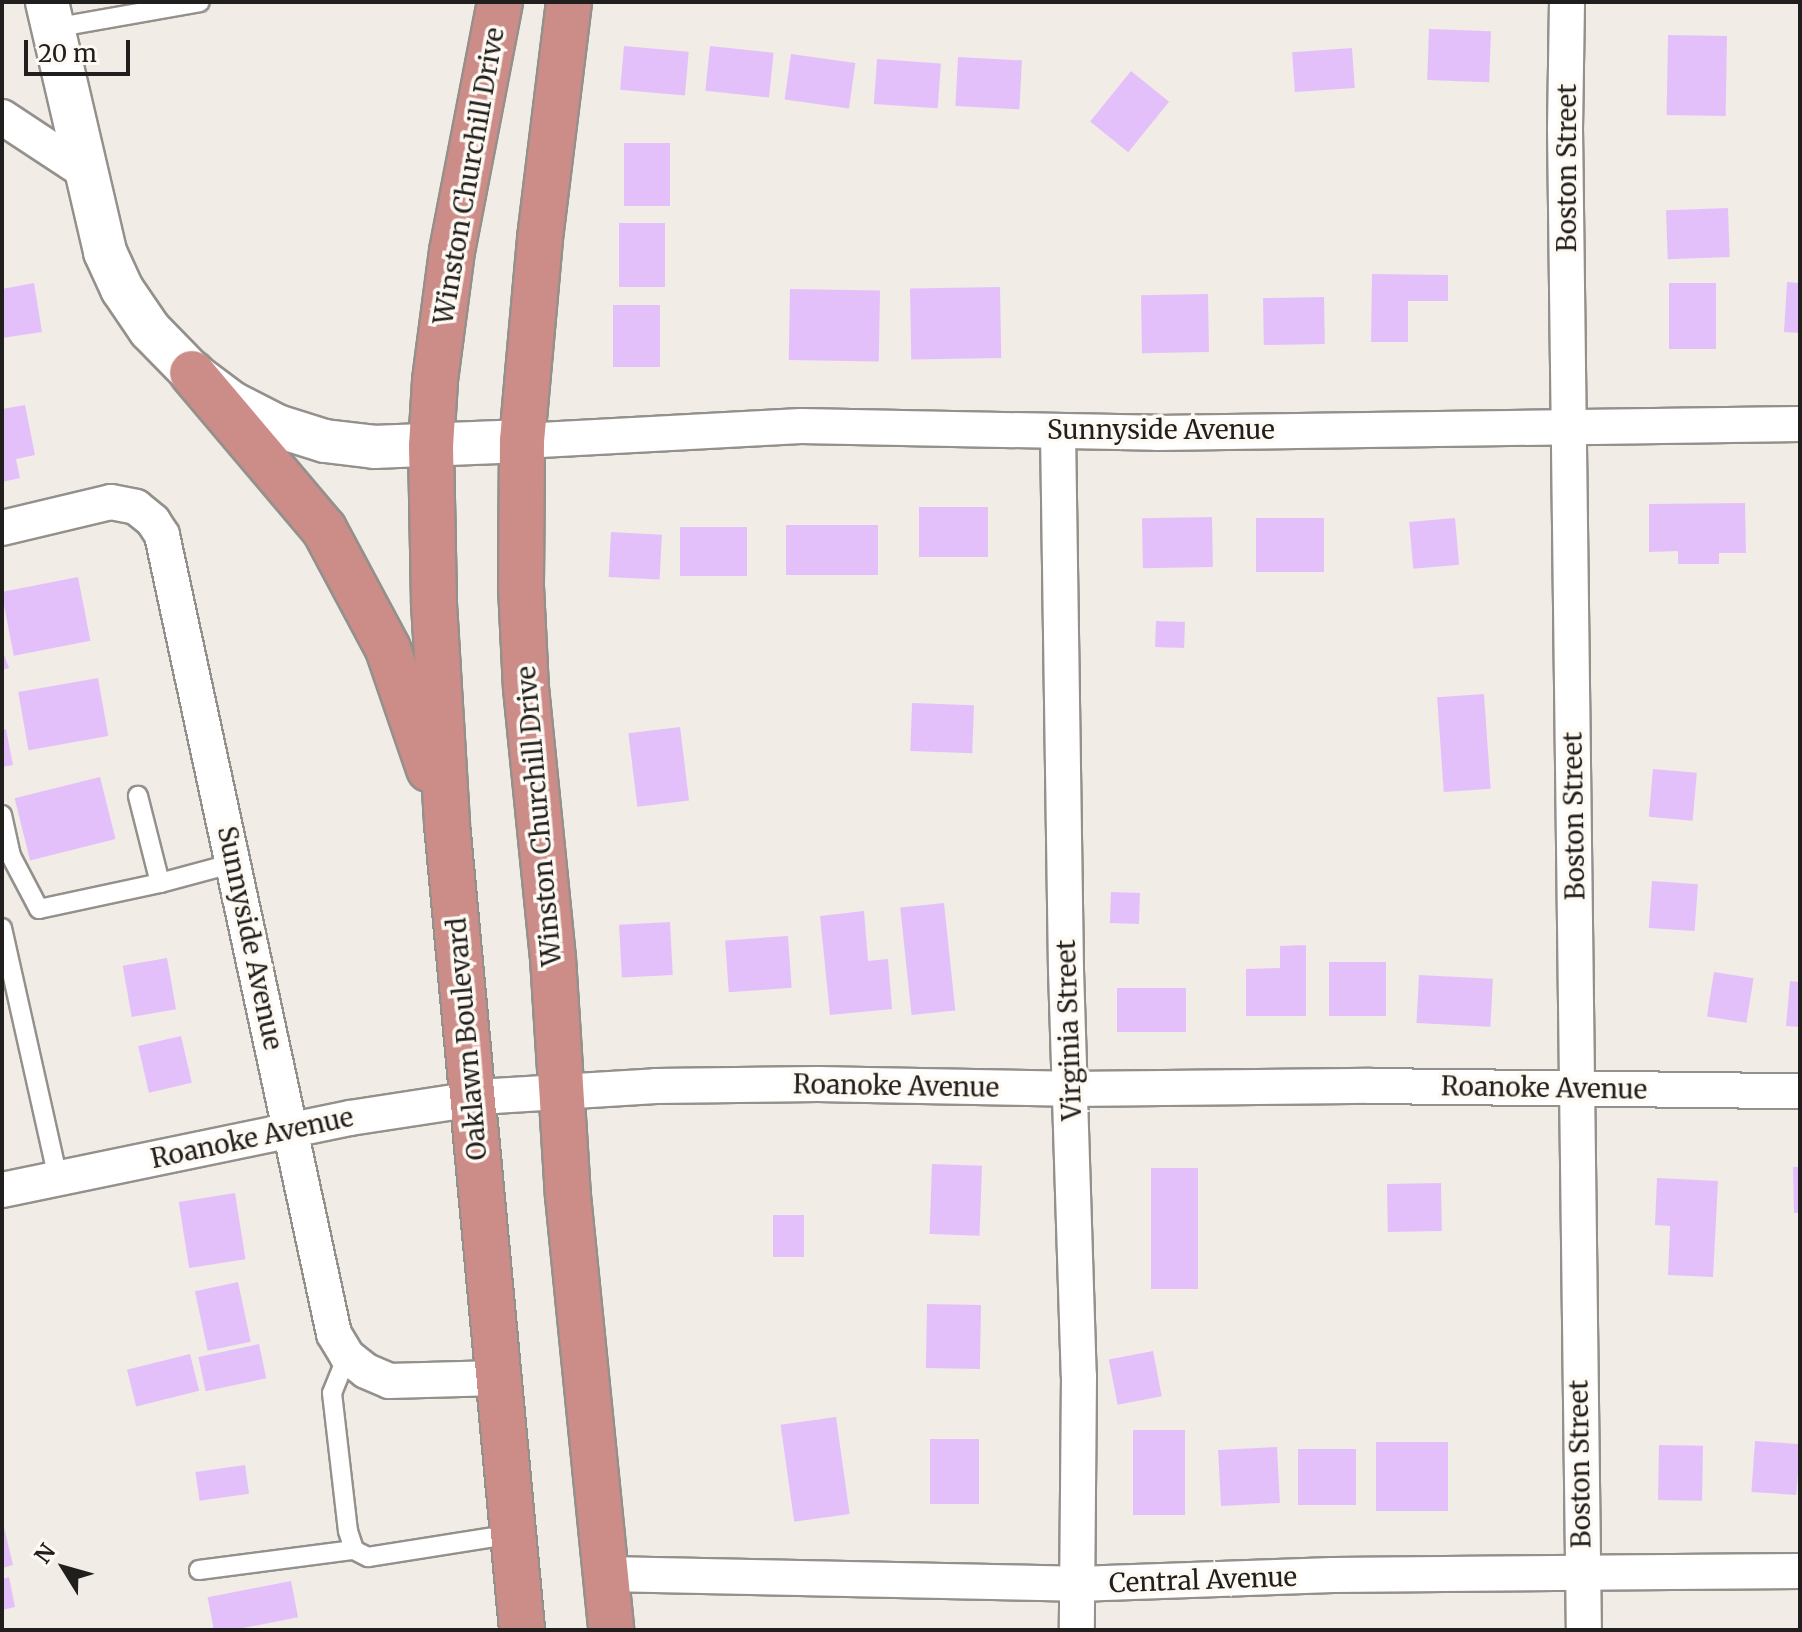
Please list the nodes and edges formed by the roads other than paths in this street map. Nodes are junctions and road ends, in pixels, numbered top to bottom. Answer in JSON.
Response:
{"nodes":[{"id":1,"x":200,"y":2,"type":"edge"},
{"id":2,"x":500,"y":2,"type":"edge"},
{"id":3,"x":569,"y":2,"type":"edge"},
{"id":4,"x":1567,"y":2,"type":"edge"},
{"id":5,"x":129,"y":8,"type":"edge"},
{"id":6,"x":50,"y":15,"type":"edge"},
{"id":7,"x":2,"y":117,"type":"edge"},
{"id":8,"x":87,"y":173,"type":"junction"},
{"id":9,"x":192,"y":373,"type":"junction"},
{"id":10,"x":1800,"y":424,"type":"edge"},
{"id":11,"x":1569,"y":425,"type":"junction"},
{"id":12,"x":1058,"y":431,"type":"junction"},
{"id":13,"x":522,"y":441,"type":"junction"},
{"id":14,"x":431,"y":446,"type":"junction"},
{"id":15,"x":2,"y":528,"type":"edge"},
{"id":16,"x":138,"y":796,"type":"dead end"},
{"id":17,"x":2,"y":815,"type":"edge"},
{"id":18,"x":447,"y":824,"type":"junction"},
{"id":19,"x":234,"y":863,"type":"junction"},
{"id":20,"x":160,"y":883,"type":"junction"},
{"id":21,"x":2,"y":928,"type":"edge"},
{"id":22,"x":1069,"y":1089,"type":"junction"},
{"id":23,"x":1578,"y":1089,"type":"junction"},
{"id":24,"x":1800,"y":1091,"type":"edge"},
{"id":25,"x":562,"y":1092,"type":"junction"},
{"id":26,"x":472,"y":1099,"type":"junction"},
{"id":27,"x":291,"y":1130,"type":"junction"},
{"id":28,"x":58,"y":1178,"type":"junction"},
{"id":29,"x":2,"y":1190,"type":"edge"},
{"id":30,"x":347,"y":1356,"type":"junction"},
{"id":31,"x":498,"y":1378,"type":"junction"},
{"id":32,"x":513,"y":1534,"type":"junction"},
{"id":33,"x":354,"y":1550,"type":"junction"},
{"id":34,"x":199,"y":1570,"type":"dead end"},
{"id":35,"x":1800,"y":1571,"type":"edge"},
{"id":36,"x":606,"y":1574,"type":"junction"},
{"id":37,"x":1582,"y":1574,"type":"junction"},
{"id":38,"x":1077,"y":1584,"type":"junction"},
{"id":39,"x":522,"y":1630,"type":"edge"},
{"id":40,"x":611,"y":1630,"type":"edge"},
{"id":41,"x":1077,"y":1630,"type":"edge"},
{"id":42,"x":1584,"y":1630,"type":"edge"}],
"edges":[{"from":1,"to":5,"type":"lane"},
{"from":2,"to":14,"type":"highway","name":"Winston Churchill Drive"},
{"from":3,"to":13,"type":"highway","name":"Winston Churchill Drive"},
{"from":4,"to":11,"type":"street","name":"Boston Street"},
{"from":5,"to":6,"type":"lane"},
{"from":6,"to":8,"type":"street"},
{"from":7,"to":8,"type":"street"},
{"from":8,"to":9,"type":"street"},
{"from":9,"to":14,"type":"street"},
{"from":9,"to":18,"type":"highway"},
{"from":10,"to":11,"type":"street","name":"Sunnyside Avenue"},
{"from":11,"to":12,"type":"street","name":"Sunnyside Avenue"},
{"from":11,"to":23,"type":"street","name":"Boston Street"},
{"from":12,"to":13,"type":"street","name":"Sunnyside Avenue"},
{"from":12,"to":22,"type":"street","name":"Virginia Street"},
{"from":13,"to":14,"type":"street"},
{"from":13,"to":25,"type":"highway","name":"Winston Churchill Drive"},
{"from":14,"to":18,"type":"highway","name":"Oaklawn Boulevard"},
{"from":15,"to":19,"type":"street","name":"Sunnyside Avenue"},
{"from":16,"to":20,"type":"lane"},
{"from":17,"to":20,"type":"lane"},
{"from":18,"to":26,"type":"highway","name":"Oaklawn Boulevard"},
{"from":19,"to":20,"type":"lane"},
{"from":19,"to":27,"type":"street","name":"Sunnyside Avenue"},
{"from":21,"to":28,"type":"lane"},
{"from":22,"to":23,"type":"street","name":"Roanoke Avenue"},
{"from":22,"to":25,"type":"street","name":"Roanoke Avenue"},
{"from":22,"to":38,"type":"street","name":"Virginia Street"},
{"from":23,"to":24,"type":"street","name":"Roanoke Avenue"},
{"from":23,"to":37,"type":"street","name":"Boston Street"},
{"from":25,"to":26,"type":"street","name":"Roanoke Avenue"},
{"from":25,"to":36,"type":"highway","name":"Winston Churchill Drive"},
{"from":26,"to":27,"type":"street","name":"Roanoke Avenue"},
{"from":26,"to":31,"type":"highway","name":"Oaklawn Boulevard"},
{"from":27,"to":28,"type":"street","name":"Roanoke Avenue"},
{"from":27,"to":30,"type":"street","name":"Sunnyside Avenue"},
{"from":28,"to":29,"type":"street","name":"Roanoke Avenue"},
{"from":30,"to":31,"type":"street"},
{"from":30,"to":33,"type":"lane"},
{"from":31,"to":32,"type":"highway","name":"Oaklawn Boulevard"},
{"from":32,"to":33,"type":"lane"},
{"from":32,"to":39,"type":"highway","name":"Oaklawn Boulevard"},
{"from":33,"to":34,"type":"lane"},
{"from":35,"to":37,"type":"street","name":"Central Avenue"},
{"from":36,"to":38,"type":"street","name":"Central Avenue"},
{"from":36,"to":40,"type":"highway","name":"Winston Churchill Drive"},
{"from":37,"to":38,"type":"street","name":"Central Avenue"},
{"from":37,"to":42,"type":"street","name":"Boston Street"},
{"from":38,"to":41,"type":"street","name":"Virginia Street"}]}
